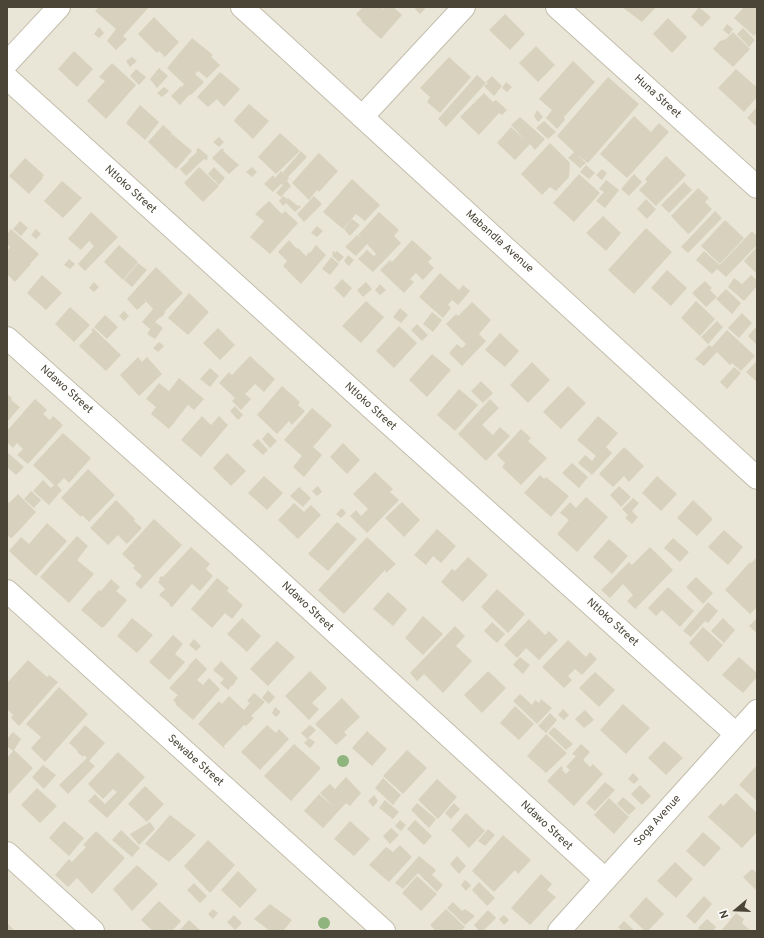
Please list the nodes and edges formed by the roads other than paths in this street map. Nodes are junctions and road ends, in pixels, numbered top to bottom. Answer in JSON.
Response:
{"nodes":[{"id":1,"x":59,"y":7,"type":"edge"},
{"id":2,"x":242,"y":7,"type":"edge"},
{"id":3,"x":464,"y":7,"type":"edge"},
{"id":4,"x":557,"y":7,"type":"edge"},
{"id":5,"x":7,"y":63,"type":"edge"},
{"id":6,"x":7,"y":78,"type":"edge"},
{"id":7,"x":362,"y":117,"type":"junction"},
{"id":8,"x":757,"y":187,"type":"edge"},
{"id":9,"x":7,"y":338,"type":"edge"},
{"id":10,"x":757,"y":478,"type":"edge"},
{"id":11,"x":7,"y":591,"type":"edge"},
{"id":12,"x":757,"y":711,"type":"edge"},
{"id":13,"x":736,"y":734,"type":"junction"},
{"id":14,"x":7,"y":853,"type":"edge"},
{"id":15,"x":605,"y":879,"type":"junction"},
{"id":16,"x":93,"y":931,"type":"edge"},
{"id":17,"x":384,"y":931,"type":"edge"},
{"id":18,"x":559,"y":931,"type":"edge"}],
"edges":[{"from":1,"to":5,"type":"street"},
{"from":2,"to":7,"type":"street","name":"Mabandla Avenue"},
{"from":3,"to":7,"type":"street"},
{"from":4,"to":8,"type":"street","name":"Huna Street"},
{"from":6,"to":13,"type":"street","name":"Ntloko Street"},
{"from":7,"to":10,"type":"street","name":"Mabandla Avenue"},
{"from":9,"to":15,"type":"street","name":"Ndawo Street"},
{"from":11,"to":17,"type":"street","name":"Sewabe Street"},
{"from":12,"to":13,"type":"street","name":"Soga Avenue"},
{"from":13,"to":15,"type":"street","name":"Soga Avenue"},
{"from":14,"to":16,"type":"street"},
{"from":15,"to":18,"type":"street","name":"Soga Avenue"}]}
